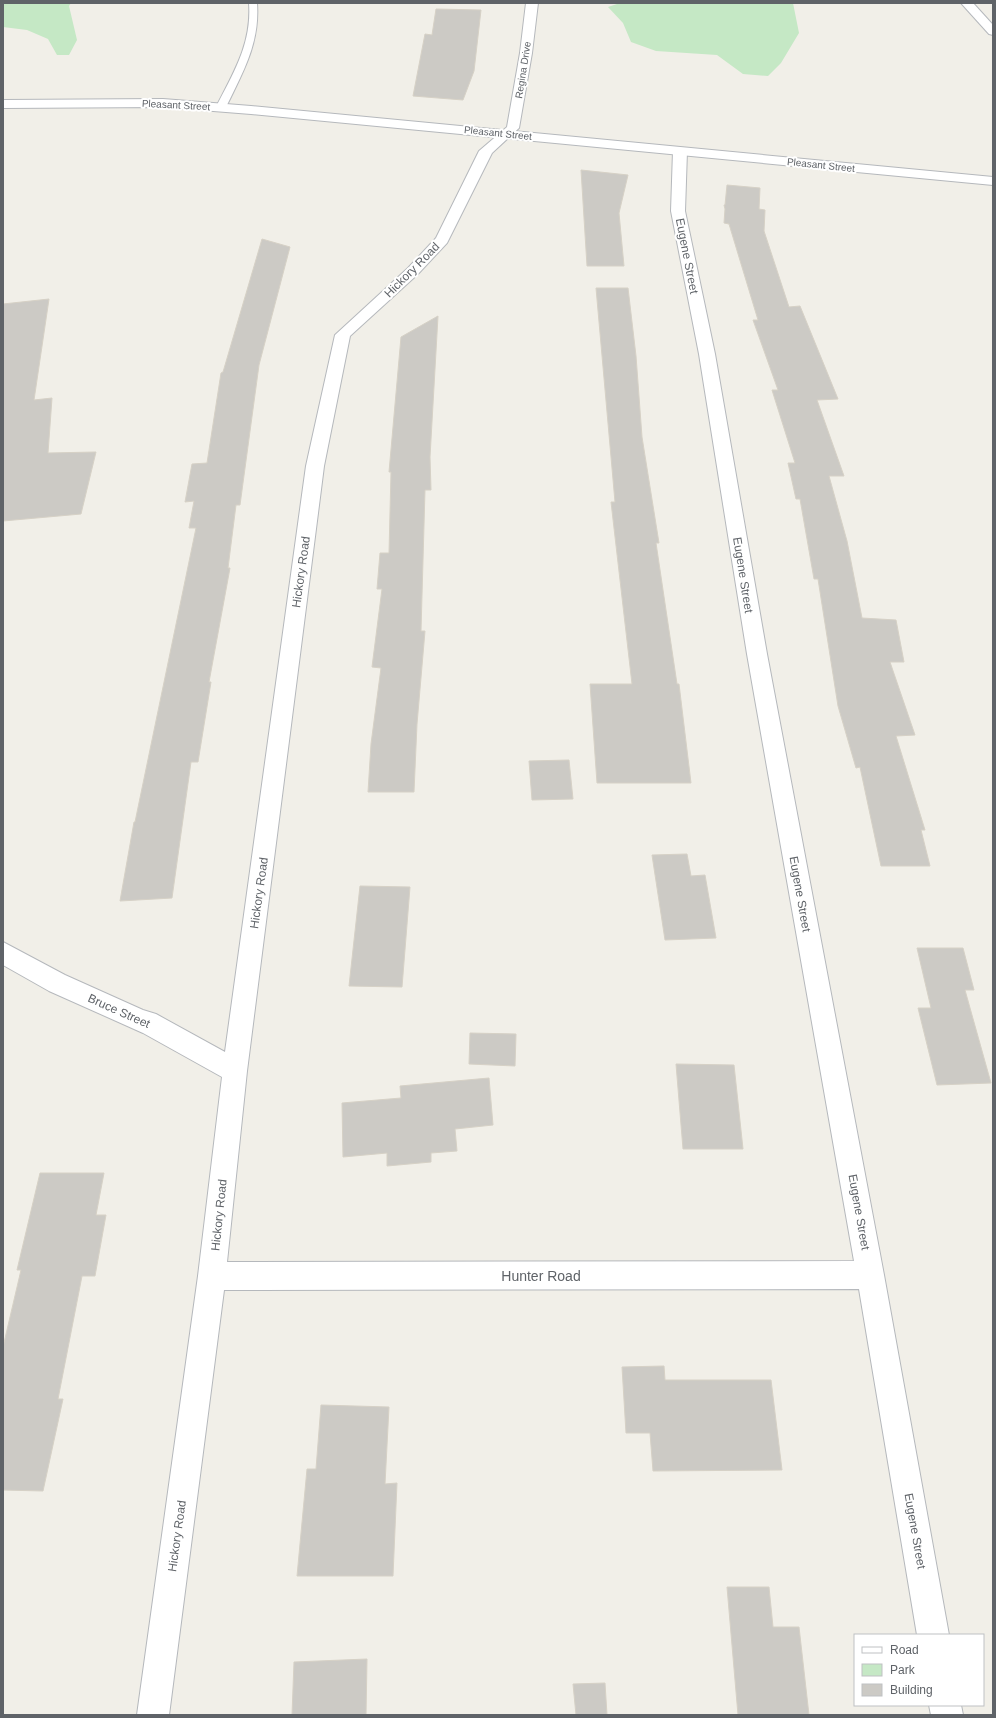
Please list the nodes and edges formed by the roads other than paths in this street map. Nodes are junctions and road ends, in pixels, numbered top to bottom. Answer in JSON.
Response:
{"nodes":[{"id":1,"x":253,"y":3,"type":"edge"},
{"id":2,"x":532,"y":3,"type":"edge"},
{"id":3,"x":967,"y":3,"type":"edge"},
{"id":4,"x":993,"y":32,"type":"edge"},
{"id":5,"x":3,"y":104,"type":"edge"},
{"id":6,"x":221,"y":108,"type":"junction"},
{"id":7,"x":506,"y":134,"type":"junction"},
{"id":8,"x":680,"y":151,"type":"junction"},
{"id":9,"x":993,"y":181,"type":"edge"},
{"id":10,"x":3,"y":952,"type":"edge"},
{"id":11,"x":235,"y":1071,"type":"junction"},
{"id":12,"x":212,"y":1276,"type":"junction"},
{"id":13,"x":870,"y":1276,"type":"junction"},
{"id":14,"x":933,"y":1634,"type":"edge"},
{"id":15,"x":153,"y":1715,"type":"edge"}],
"edges":[{"from":1,"to":6,"type":"lane"},
{"from":2,"to":7,"type":"street","name":"Regina Drive"},
{"from":3,"to":4,"type":"street"},
{"from":5,"to":6,"type":"street","name":"Pleasant Street"},
{"from":6,"to":7,"type":"street","name":"Pleasant Street"},
{"from":7,"to":8,"type":"street","name":"Pleasant Street"},
{"from":7,"to":11,"type":"street","name":"Hickory Road"},
{"from":8,"to":9,"type":"street","name":"Pleasant Street"},
{"from":8,"to":13,"type":"street","name":"Eugene Street"},
{"from":10,"to":11,"type":"street","name":"Bruce Street"},
{"from":11,"to":12,"type":"street","name":"Hickory Road"},
{"from":12,"to":13,"type":"street","name":"Hunter Road"},
{"from":12,"to":15,"type":"street","name":"Hickory Road"},
{"from":13,"to":14,"type":"street","name":"Eugene Street"}]}
